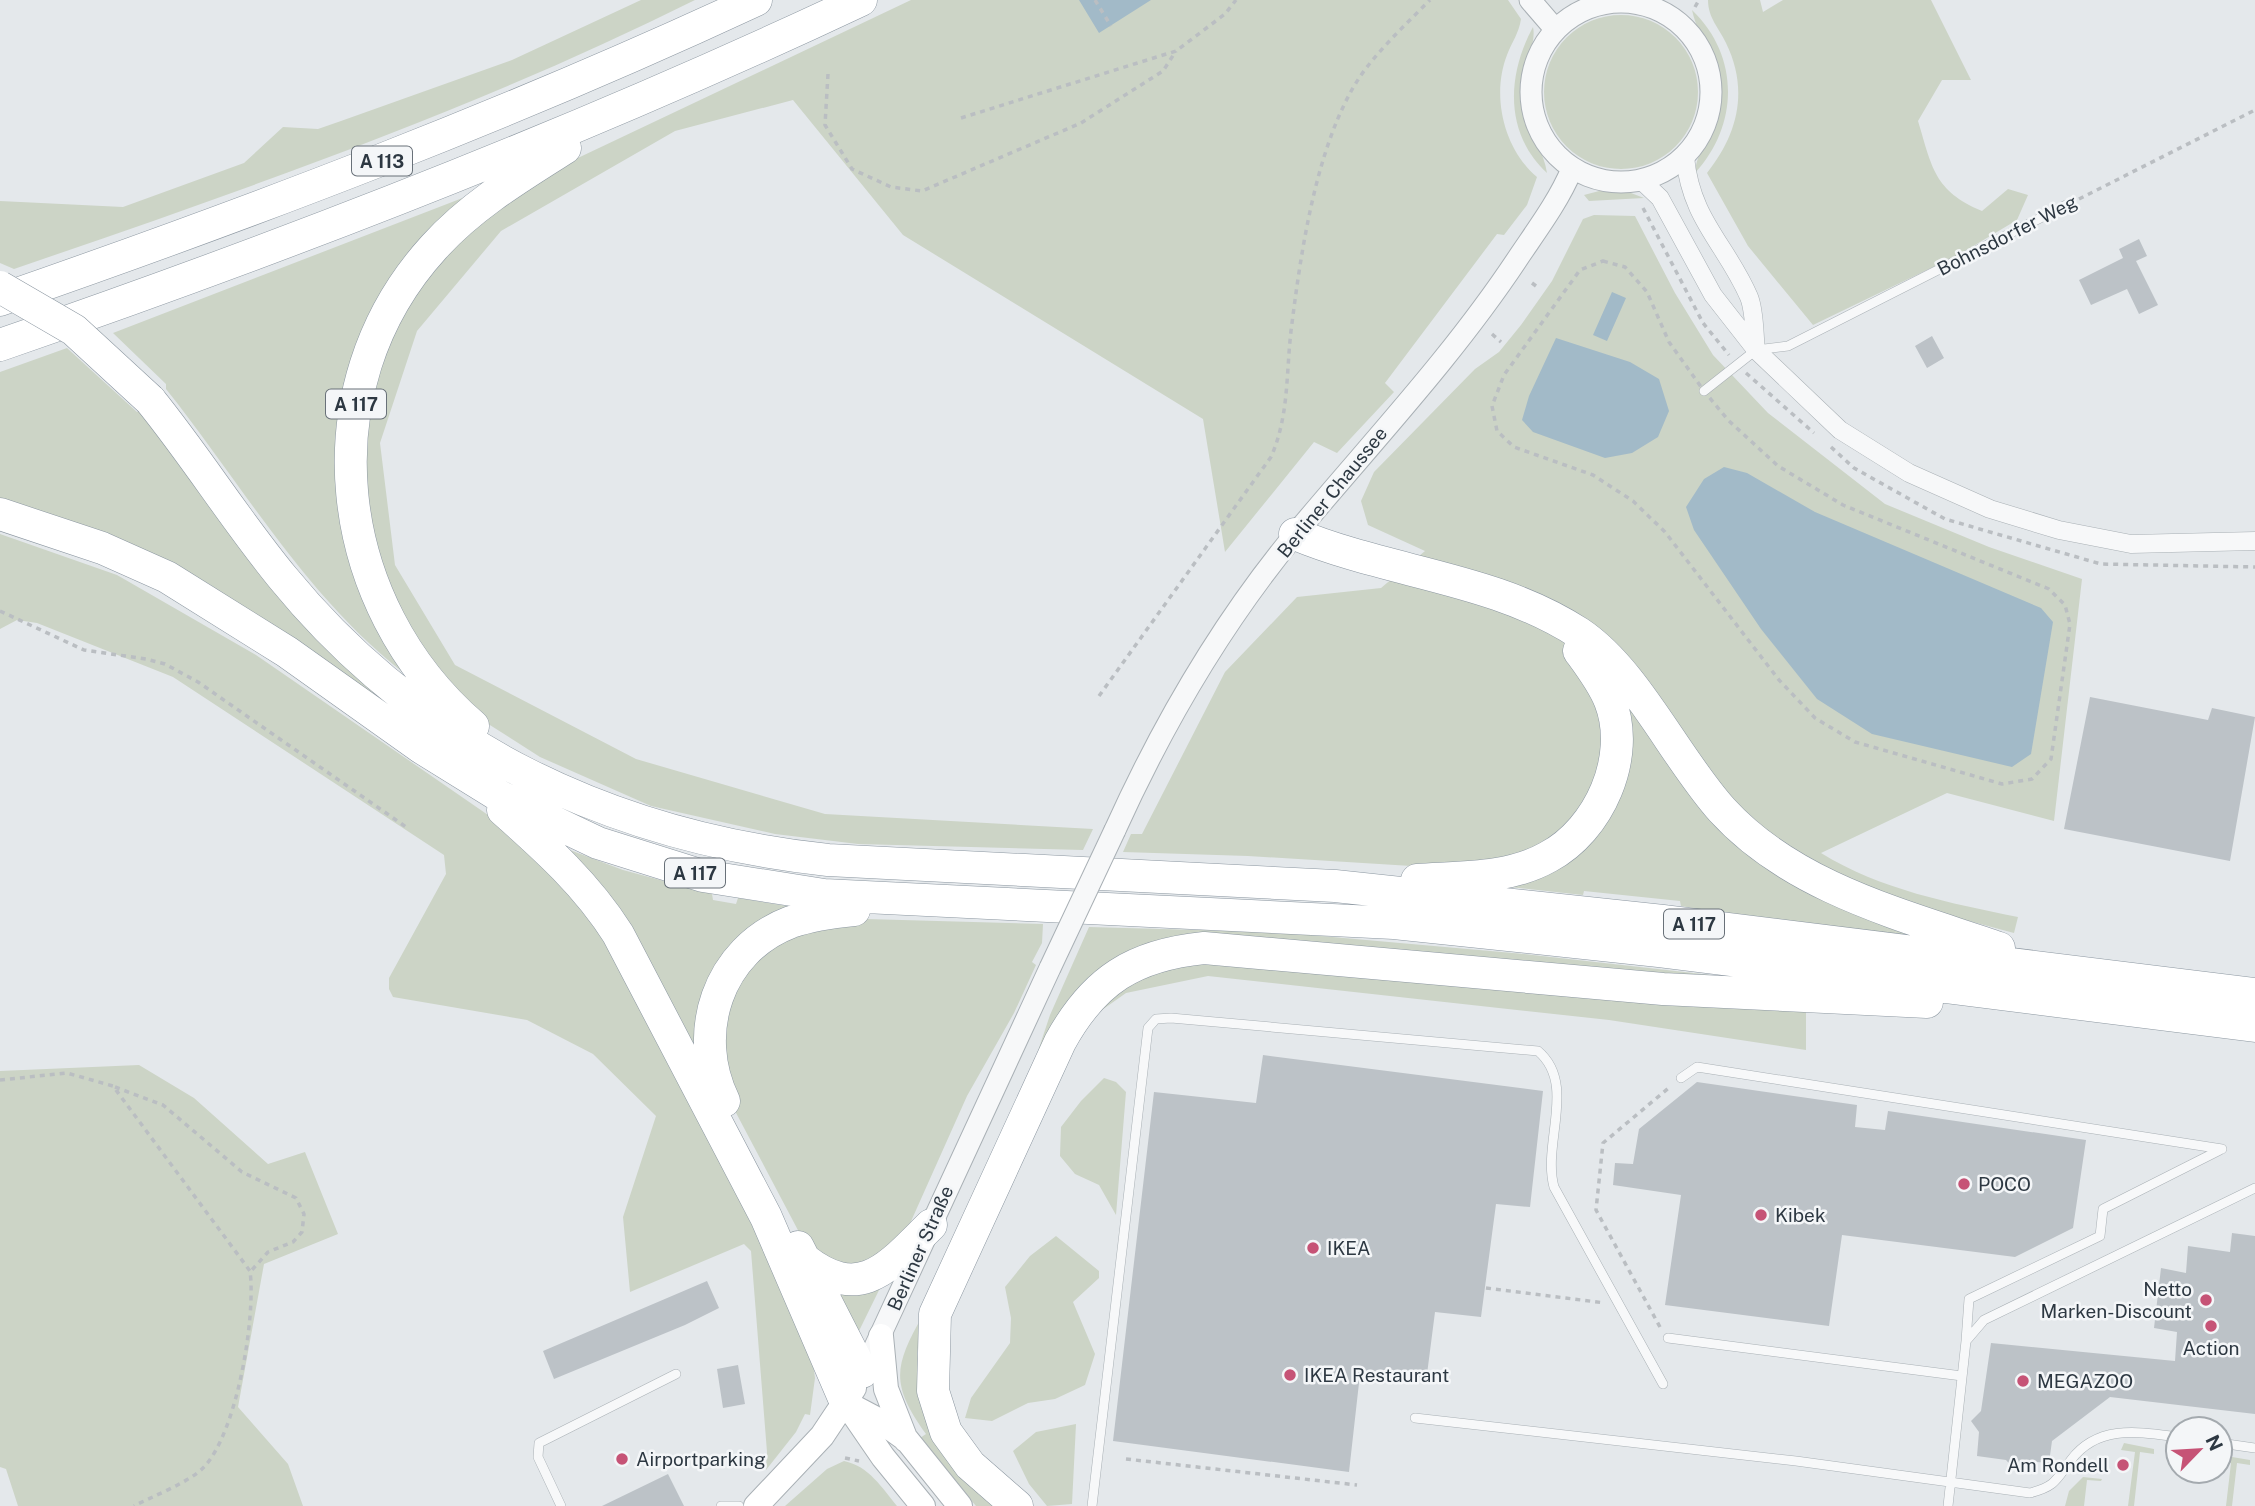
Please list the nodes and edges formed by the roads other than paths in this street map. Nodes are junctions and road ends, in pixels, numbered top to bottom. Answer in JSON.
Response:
{"nodes":[{"id":1,"x":755,"y":0,"type":"edge"},
{"id":2,"x":861,"y":0,"type":"edge"},
{"id":3,"x":1530,"y":0,"type":"edge"},
{"id":4,"x":1667,"y":6,"type":"edge"},
{"id":5,"x":1555,"y":29,"type":"junction"},
{"id":6,"x":649,"y":97,"type":"junction"},
{"id":7,"x":1685,"y":157,"type":"junction"},
{"id":8,"x":1572,"y":169,"type":"junction"},
{"id":9,"x":1642,"y":181,"type":"junction"},
{"id":10,"x":2068,"y":204,"type":"road end"},
{"id":11,"x":0,"y":287,"type":"edge"},
{"id":12,"x":0,"y":300,"type":"edge"},
{"id":13,"x":0,"y":345,"type":"edge"},
{"id":14,"x":1756,"y":350,"type":"junction"},
{"id":15,"x":1704,"y":391,"type":"road end"},
{"id":16,"x":0,"y":514,"type":"edge"},
{"id":17,"x":1295,"y":534,"type":"junction"},
{"id":18,"x":2255,"y":541,"type":"edge"},
{"id":19,"x":1545,"y":613,"type":"junction"},
{"id":20,"x":457,"y":770,"type":"junction"},
{"id":21,"x":535,"y":779,"type":"junction"},
{"id":22,"x":1335,"y":886,"type":"junction"},
{"id":23,"x":953,"y":900,"type":"junction"},
{"id":24,"x":2053,"y":967,"type":"junction"},
{"id":25,"x":1050,"y":968,"type":"joint"},
{"id":26,"x":2255,"y":994,"type":"edge"},
{"id":27,"x":2014,"y":995,"type":"junction"},
{"id":28,"x":2255,"y":1026,"type":"edge"},
{"id":29,"x":1681,"y":1078,"type":"road end"},
{"id":30,"x":2255,"y":1188,"type":"edge"},
{"id":31,"x":931,"y":1226,"type":"junction"},
{"id":32,"x":805,"y":1260,"type":"junction"},
{"id":33,"x":881,"y":1336,"type":"junction"},
{"id":34,"x":1668,"y":1338,"type":"road end"},
{"id":35,"x":1966,"y":1342,"type":"junction"},
{"id":36,"x":862,"y":1372,"type":"junction"},
{"id":37,"x":676,"y":1374,"type":"dead end"},
{"id":38,"x":1962,"y":1376,"type":"junction"},
{"id":39,"x":1663,"y":1384,"type":"dead end"},
{"id":40,"x":846,"y":1403,"type":"junction"},
{"id":41,"x":1415,"y":1418,"type":"dead end"},
{"id":42,"x":2164,"y":1435,"type":"edge"},
{"id":43,"x":906,"y":1440,"type":"junction"},
{"id":44,"x":2234,"y":1445,"type":"edge"},
{"id":45,"x":2255,"y":1448,"type":"edge"},
{"id":46,"x":1946,"y":1483,"type":"junction"},
{"id":47,"x":561,"y":1506,"type":"edge"},
{"id":48,"x":721,"y":1506,"type":"edge"},
{"id":49,"x":739,"y":1506,"type":"edge"},
{"id":50,"x":756,"y":1506,"type":"edge"},
{"id":51,"x":923,"y":1506,"type":"edge"},
{"id":52,"x":960,"y":1506,"type":"edge"},
{"id":53,"x":1017,"y":1506,"type":"edge"},
{"id":54,"x":1092,"y":1506,"type":"edge"},
{"id":55,"x":1948,"y":1506,"type":"edge"}],
"edges":[{"from":1,"to":12,"type":"highway","number":"A 113"},
{"from":2,"to":6,"type":"highway","number":"A 113"},
{"from":3,"to":5,"type":"street"},
{"from":4,"to":5,"type":"street"},
{"from":4,"to":7,"type":"street"},
{"from":5,"to":8,"type":"street"},
{"from":6,"to":13,"type":"highway","number":"A 113"},
{"from":6,"to":21,"type":"highway","number":"A 117"},
{"from":7,"to":9,"type":"street"},
{"from":7,"to":14,"type":"street"},
{"from":8,"to":9,"type":"street"},
{"from":8,"to":17,"type":"street","name":"Berliner Chaussee"},
{"from":9,"to":14,"type":"street"},
{"from":10,"to":14,"type":"lane","name":"Bohnsdorfer Weg"},
{"from":11,"to":21,"type":"highway","number":"A 117","bridge":true},
{"from":14,"to":15,"type":"lane"},
{"from":14,"to":18,"type":"street"},
{"from":16,"to":20,"type":"highway","number":"A 117"},
{"from":17,"to":19,"type":"highway"},
{"from":17,"to":25,"type":"street","name":"Berliner Chaussee","bridge":true},
{"from":19,"to":22,"type":"highway"},
{"from":19,"to":24,"type":"highway"},
{"from":20,"to":23,"type":"highway","number":"A 117"},
{"from":20,"to":40,"type":"highway"},
{"from":21,"to":22,"type":"highway","number":"A 117"},
{"from":22,"to":24,"type":"highway","number":"A 117"},
{"from":23,"to":27,"type":"highway","number":"A 117"},
{"from":23,"to":32,"type":"highway"},
{"from":24,"to":26,"type":"highway","number":"A 117"},
{"from":25,"to":31,"type":"street","name":"Berliner Straße"},
{"from":27,"to":28,"type":"highway","number":"A 117"},
{"from":27,"to":53,"type":"highway"},
{"from":29,"to":35,"type":"lane"},
{"from":30,"to":35,"type":"lane"},
{"from":31,"to":32,"type":"highway"},
{"from":31,"to":33,"type":"street","name":"Berliner Straße"},
{"from":32,"to":36,"type":"highway"},
{"from":33,"to":36,"type":"street","name":"Berliner Straße"},
{"from":33,"to":43,"type":"main road"},
{"from":34,"to":38,"type":"lane"},
{"from":35,"to":38,"type":"lane"},
{"from":36,"to":40,"type":"main road","name":"Berliner Straße"},
{"from":37,"to":47,"type":"lane"},
{"from":38,"to":46,"type":"lane"},
{"from":39,"to":54,"type":"lane"},
{"from":40,"to":43,"type":"main road"},
{"from":40,"to":50,"type":"main road","name":"Berliner Straße"},
{"from":40,"to":51,"type":"main road"},
{"from":41,"to":46,"type":"lane"},
{"from":42,"to":46,"type":"lane"},
{"from":43,"to":52,"type":"main road"},
{"from":44,"to":45,"type":"lane"},
{"from":46,"to":55,"type":"lane"},
{"from":48,"to":49,"type":"lane"}]}
